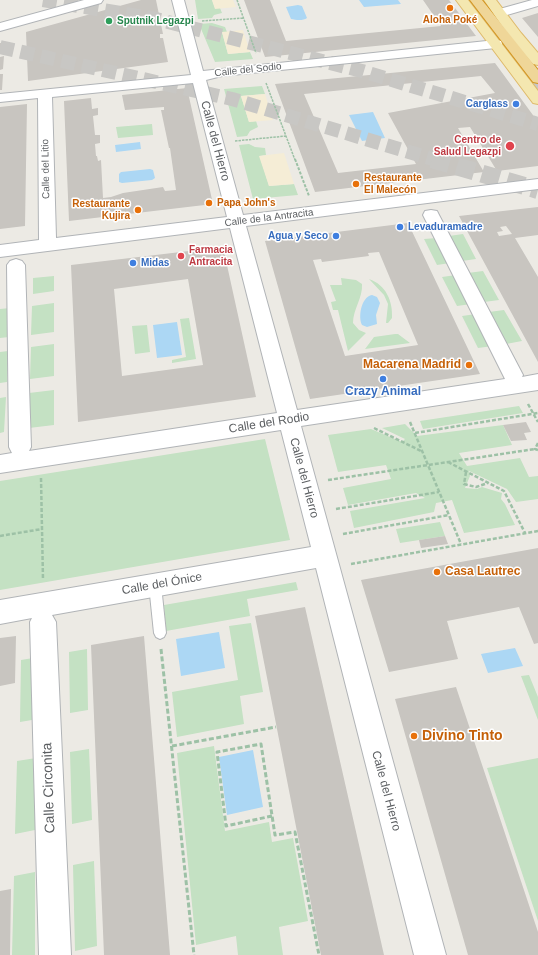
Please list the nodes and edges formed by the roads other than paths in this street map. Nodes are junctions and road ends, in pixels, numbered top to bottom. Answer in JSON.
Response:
{"nodes":[{"id":1,"x":97,"y":0,"type":"edge"},
{"id":2,"x":178,"y":0,"type":"edge"},
{"id":3,"x":462,"y":0,"type":"edge"},
{"id":4,"x":476,"y":0,"type":"edge"},
{"id":5,"x":490,"y":0,"type":"edge"},
{"id":6,"x":538,"y":2,"type":"edge"},
{"id":7,"x":500,"y":13,"type":"junction"},
{"id":8,"x":0,"y":27,"type":"edge"},
{"id":9,"x":499,"y":48,"type":"junction"},
{"id":10,"x":538,"y":61,"type":"edge"},
{"id":11,"x":198,"y":80,"type":"junction"},
{"id":12,"x":538,"y":80,"type":"edge"},
{"id":13,"x":45,"y":93,"type":"junction"},
{"id":14,"x":0,"y":98,"type":"edge"},
{"id":15,"x":538,"y":100,"type":"edge"},
{"id":16,"x":538,"y":184,"type":"edge"},
{"id":17,"x":431,"y":215,"type":"dead end"},
{"id":18,"x":236,"y":222,"type":"junction"},
{"id":19,"x":48,"y":245,"type":"junction"},
{"id":20,"x":0,"y":251,"type":"edge"},
{"id":21,"x":16,"y":265,"type":"dead end"},
{"id":22,"x":513,"y":375,"type":"dead end"},
{"id":23,"x":538,"y":382,"type":"edge"},
{"id":24,"x":288,"y":420,"type":"junction"},
{"id":25,"x":20,"y":446,"type":"dead end"},
{"id":26,"x":0,"y":464,"type":"edge"},
{"id":27,"x":324,"y":556,"type":"junction"},
{"id":28,"x":155,"y":585,"type":"junction"},
{"id":29,"x":0,"y":612,"type":"edge"},
{"id":30,"x":43,"y":622,"type":"dead end"},
{"id":31,"x":160,"y":633,"type":"road end"},
{"id":32,"x":55,"y":955,"type":"edge"},
{"id":33,"x":430,"y":955,"type":"edge"}],
"edges":[{"from":1,"to":8,"type":"street"},
{"from":2,"to":11,"type":"street","name":"Calle del Hierro"},
{"from":3,"to":9,"type":"main road"},
{"from":4,"to":12,"type":"highway"},
{"from":5,"to":7,"type":"main road"},
{"from":6,"to":7,"type":"street"},
{"from":7,"to":10,"type":"main road"},
{"from":9,"to":11,"type":"street","name":"Calle del Sodio"},
{"from":9,"to":15,"type":"main road"},
{"from":11,"to":13,"type":"street","name":"Calle del Sodio"},
{"from":11,"to":18,"type":"street","name":"Calle del Hierro"},
{"from":13,"to":14,"type":"street","name":"Calle del Sodio"},
{"from":13,"to":19,"type":"street","name":"Calle del Litio"},
{"from":16,"to":18,"type":"street","name":"Calle de la Antracita"},
{"from":17,"to":22,"type":"street"},
{"from":18,"to":19,"type":"street","name":"Calle de la Antracita"},
{"from":18,"to":24,"type":"street","name":"Calle del Hierro"},
{"from":19,"to":20,"type":"street","name":"Calle de la Antracita"},
{"from":21,"to":25,"type":"street"},
{"from":23,"to":24,"type":"street","name":"Calle del Rodio"},
{"from":24,"to":26,"type":"street","name":"Calle del Rodio"},
{"from":24,"to":27,"type":"street","name":"Calle del Hierro"},
{"from":27,"to":28,"type":"street","name":"Calle del Ónice"},
{"from":27,"to":33,"type":"street","name":"Calle del Hierro"},
{"from":28,"to":29,"type":"street","name":"Calle del Ónice"},
{"from":28,"to":31,"type":"lane"},
{"from":30,"to":32,"type":"street","name":"Calle Circonita"}]}
